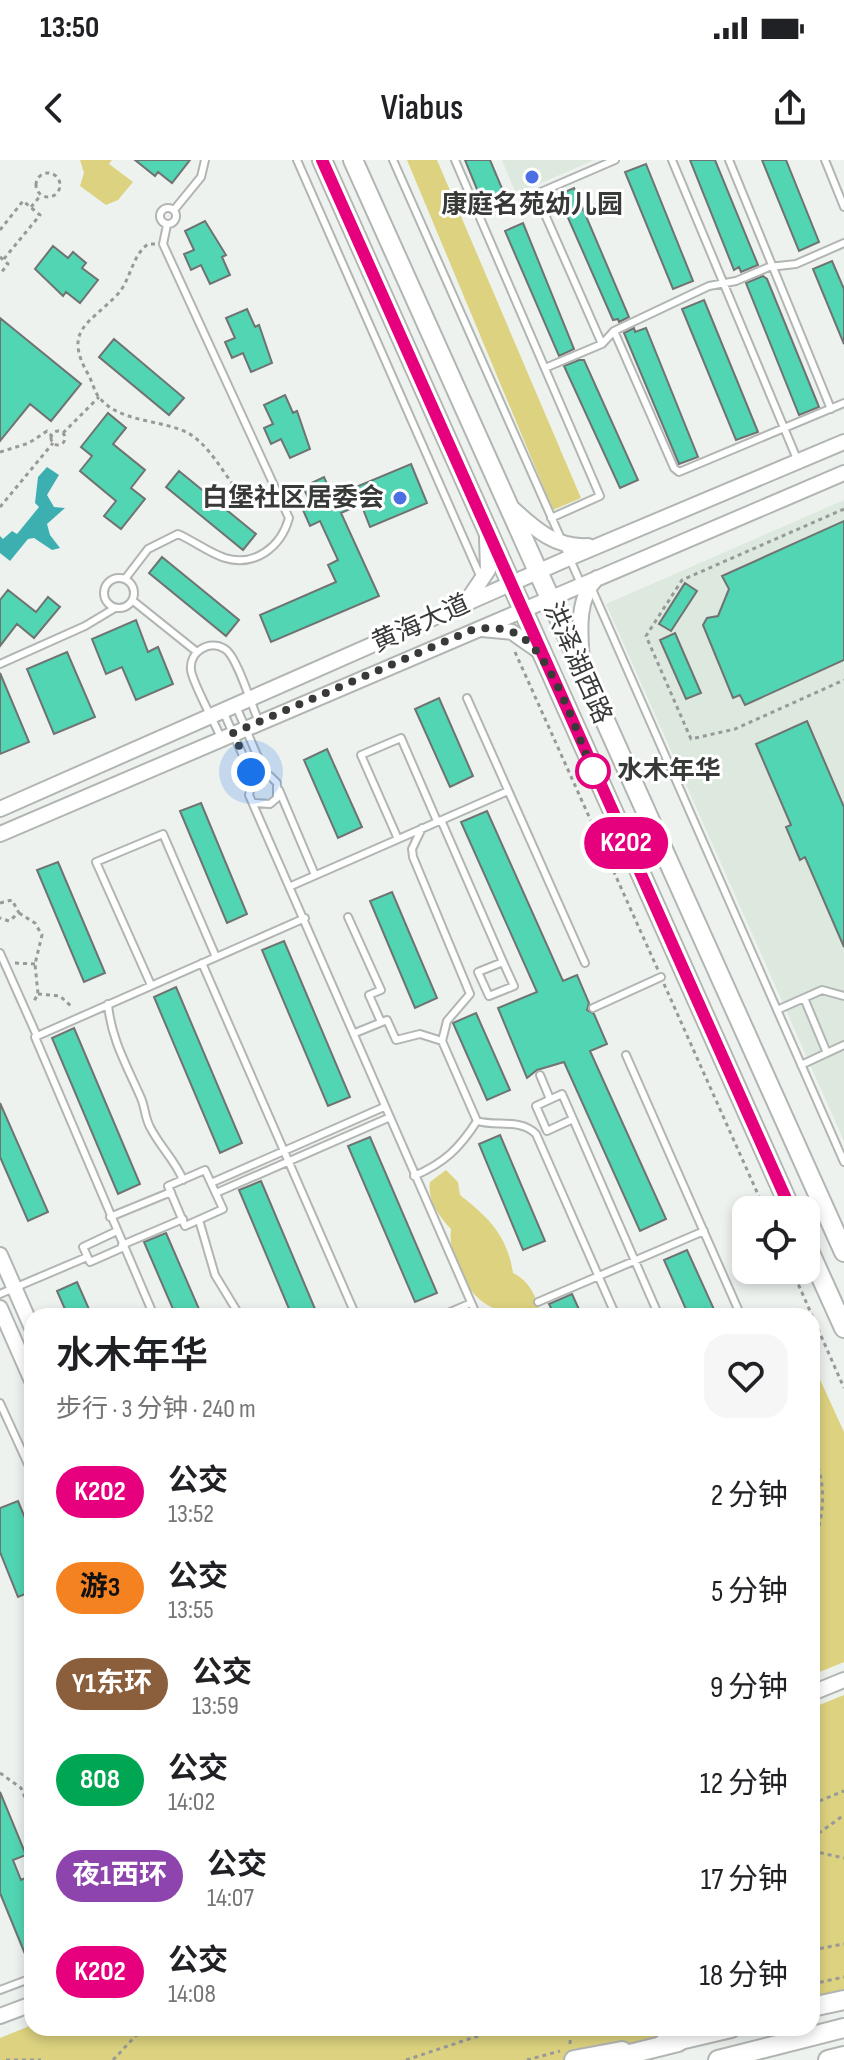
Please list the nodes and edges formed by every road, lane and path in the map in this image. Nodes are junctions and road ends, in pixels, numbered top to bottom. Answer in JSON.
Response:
{"nodes":[{"id":1,"x":205,"y":160,"type":"edge"},
{"id":2,"x":297,"y":160,"type":"edge"},
{"id":3,"x":322,"y":160,"type":"edge"},
{"id":4,"x":353,"y":160,"type":"edge"},
{"id":5,"x":393,"y":160,"type":"edge"},
{"id":6,"x":455,"y":160,"type":"edge"},
{"id":7,"x":615,"y":160,"type":"edge"},
{"id":8,"x":672,"y":160,"type":"edge"},
{"id":9,"x":729,"y":160,"type":"edge"},
{"id":10,"x":825,"y":160,"type":"edge"},
{"id":11,"x":41,"y":195,"type":"junction"},
{"id":12,"x":31,"y":207,"type":"junction"},
{"id":13,"x":844,"y":207,"type":"edge"},
{"id":14,"x":174,"y":210,"type":"junction"},
{"id":15,"x":167,"y":225,"type":"junction"},
{"id":16,"x":0,"y":230,"type":"edge"},
{"id":17,"x":163,"y":244,"type":"junction"},
{"id":18,"x":843,"y":245,"type":"edge"},
{"id":19,"x":1,"y":258,"type":"edge"},
{"id":20,"x":773,"y":267,"type":"junction"},
{"id":21,"x":0,"y":274,"type":"edge"},
{"id":22,"x":723,"y":283,"type":"junction"},
{"id":23,"x":614,"y":331,"type":"junction"},
{"id":24,"x":602,"y":344,"type":"junction"},
{"id":25,"x":545,"y":368,"type":"junction"},
{"id":26,"x":99,"y":397,"type":"junction"},
{"id":27,"x":844,"y":403,"type":"edge"},
{"id":28,"x":831,"y":409,"type":"junction"},
{"id":29,"x":784,"y":428,"type":"junction"},
{"id":30,"x":63,"y":433,"type":"junction"},
{"id":31,"x":52,"y":436,"type":"junction"},
{"id":32,"x":844,"y":442,"type":"edge"},
{"id":33,"x":53,"y":443,"type":"junction"},
{"id":34,"x":0,"y":452,"type":"edge"},
{"id":35,"x":798,"y":461,"type":"junction"},
{"id":36,"x":492,"y":473,"type":"junction"},
{"id":37,"x":844,"y":473,"type":"edge"},
{"id":38,"x":464,"y":483,"type":"junction"},
{"id":39,"x":276,"y":490,"type":"junction"},
{"id":40,"x":505,"y":502,"type":"junction"},
{"id":41,"x":0,"y":507,"type":"edge"},
{"id":42,"x":844,"y":509,"type":"edge"},
{"id":43,"x":551,"y":518,"type":"junction"},
{"id":44,"x":486,"y":533,"type":"junction"},
{"id":45,"x":566,"y":551,"type":"junction"},
{"id":46,"x":536,"y":573,"type":"junction"},
{"id":47,"x":125,"y":579,"type":"junction"},
{"id":48,"x":590,"y":581,"type":"junction"},
{"id":49,"x":509,"y":585,"type":"junction"},
{"id":50,"x":486,"y":588,"type":"junction"},
{"id":51,"x":548,"y":598,"type":"junction"},
{"id":52,"x":132,"y":600,"type":"junction"},
{"id":53,"x":115,"y":608,"type":"junction"},
{"id":54,"x":520,"y":609,"type":"junction"},
{"id":55,"x":474,"y":629,"type":"junction"},
{"id":56,"x":504,"y":629,"type":"junction"},
{"id":57,"x":539,"y":651,"type":"junction"},
{"id":58,"x":197,"y":652,"type":"junction"},
{"id":59,"x":0,"y":664,"type":"edge"},
{"id":60,"x":844,"y":680,"type":"edge"},
{"id":61,"x":586,"y":683,"type":"junction"},
{"id":62,"x":467,"y":698,"type":"dead end"},
{"id":63,"x":562,"y":703,"type":"junction"},
{"id":64,"x":230,"y":708,"type":"junction"},
{"id":65,"x":240,"y":730,"type":"junction"},
{"id":66,"x":265,"y":774,"type":"junction"},
{"id":67,"x":253,"y":778,"type":"junction"},
{"id":68,"x":279,"y":790,"type":"junction"},
{"id":69,"x":508,"y":791,"type":"junction"},
{"id":70,"x":255,"y":803,"type":"junction"},
{"id":71,"x":0,"y":809,"type":"edge"},
{"id":72,"x":439,"y":821,"type":"junction"},
{"id":73,"x":422,"y":828,"type":"junction"},
{"id":74,"x":0,"y":834,"type":"edge"},
{"id":75,"x":398,"y":839,"type":"junction"},
{"id":76,"x":315,"y":875,"type":"junction"},
{"id":77,"x":291,"y":886,"type":"junction"},
{"id":78,"x":0,"y":903,"type":"edge"},
{"id":79,"x":19,"y":913,"type":"junction"},
{"id":80,"x":348,"y":917,"type":"dead end"},
{"id":81,"x":0,"y":918,"type":"edge"},
{"id":82,"x":305,"y":918,"type":"junction"},
{"id":83,"x":0,"y":953,"type":"edge"},
{"id":84,"x":216,"y":957,"type":"junction"},
{"id":85,"x":4,"y":962,"type":"junction"},
{"id":86,"x":503,"y":962,"type":"junction"},
{"id":87,"x":202,"y":963,"type":"junction"},
{"id":88,"x":585,"y":963,"type":"dead end"},
{"id":89,"x":35,"y":964,"type":"junction"},
{"id":90,"x":661,"y":977,"type":"junction"},
{"id":91,"x":483,"y":984,"type":"junction"},
{"id":92,"x":151,"y":985,"type":"junction"},
{"id":93,"x":469,"y":989,"type":"junction"},
{"id":94,"x":503,"y":990,"type":"junction"},
{"id":95,"x":38,"y":994,"type":"junction"},
{"id":96,"x":844,"y":996,"type":"edge"},
{"id":97,"x":804,"y":998,"type":"junction"},
{"id":98,"x":507,"y":1001,"type":"dead end"},
{"id":99,"x":108,"y":1004,"type":"junction"},
{"id":100,"x":593,"y":1008,"type":"dead end"},
{"id":101,"x":777,"y":1010,"type":"junction"},
{"id":102,"x":26,"y":1011,"type":"junction"},
{"id":103,"x":76,"y":1017,"type":"junction"},
{"id":104,"x":381,"y":1022,"type":"junction"},
{"id":105,"x":355,"y":1033,"type":"junction"},
{"id":106,"x":37,"y":1036,"type":"junction"},
{"id":107,"x":442,"y":1041,"type":"junction"},
{"id":108,"x":844,"y":1045,"type":"edge"},
{"id":109,"x":827,"y":1053,"type":"junction"},
{"id":110,"x":626,"y":1055,"type":"dead end"},
{"id":111,"x":801,"y":1065,"type":"junction"},
{"id":112,"x":540,"y":1075,"type":"dead end"},
{"id":113,"x":550,"y":1099,"type":"junction"},
{"id":114,"x":384,"y":1107,"type":"junction"},
{"id":115,"x":388,"y":1118,"type":"junction"},
{"id":116,"x":573,"y":1119,"type":"junction"},
{"id":117,"x":542,"y":1120,"type":"junction"},
{"id":118,"x":477,"y":1121,"type":"junction"},
{"id":119,"x":529,"y":1127,"type":"junction"},
{"id":120,"x":284,"y":1151,"type":"junction"},
{"id":121,"x":289,"y":1162,"type":"junction"},
{"id":122,"x":844,"y":1162,"type":"edge"},
{"id":123,"x":414,"y":1176,"type":"junction"},
{"id":124,"x":183,"y":1180,"type":"junction"},
{"id":125,"x":211,"y":1183,"type":"junction"},
{"id":126,"x":171,"y":1192,"type":"junction"},
{"id":127,"x":216,"y":1193,"type":"junction"},
{"id":128,"x":759,"y":1196,"type":"edge"},
{"id":129,"x":785,"y":1196,"type":"edge"},
{"id":130,"x":110,"y":1217,"type":"junction"},
{"id":131,"x":183,"y":1219,"type":"junction"},
{"id":132,"x":199,"y":1220,"type":"junction"},
{"id":133,"x":117,"y":1231,"type":"junction"},
{"id":134,"x":704,"y":1231,"type":"junction"},
{"id":135,"x":123,"y":1246,"type":"junction"},
{"id":136,"x":844,"y":1252,"type":"edge"},
{"id":137,"x":0,"y":1255,"type":"edge"},
{"id":138,"x":87,"y":1257,"type":"junction"},
{"id":139,"x":635,"y":1260,"type":"junction"},
{"id":140,"x":820,"y":1275,"type":"edge"},
{"id":141,"x":598,"y":1276,"type":"junction"},
{"id":142,"x":798,"y":1284,"type":"edge"},
{"id":143,"x":15,"y":1288,"type":"junction"},
{"id":144,"x":0,"y":1294,"type":"edge"},
{"id":145,"x":538,"y":1302,"type":"dead end"},
{"id":146,"x":471,"y":1303,"type":"junction"},
{"id":147,"x":0,"y":1308,"type":"edge"},
{"id":148,"x":150,"y":1308,"type":"edge"},
{"id":149,"x":235,"y":1308,"type":"edge"},
{"id":150,"x":353,"y":1308,"type":"edge"},
{"id":151,"x":459,"y":1308,"type":"edge"},
{"id":152,"x":473,"y":1308,"type":"edge"},
{"id":153,"x":612,"y":1308,"type":"edge"},
{"id":154,"x":656,"y":1308,"type":"edge"},
{"id":155,"x":738,"y":1308,"type":"edge"},
{"id":156,"x":809,"y":1308,"type":"edge"},
{"id":157,"x":24,"y":1309,"type":"edge"},
{"id":158,"x":844,"y":1328,"type":"edge"},
{"id":159,"x":820,"y":1334,"type":"edge"},
{"id":160,"x":24,"y":1363,"type":"edge"},
{"id":161,"x":844,"y":1388,"type":"edge"},
{"id":162,"x":0,"y":1403,"type":"edge"},
{"id":163,"x":24,"y":1456,"type":"edge"},
{"id":164,"x":820,"y":1482,"type":"edge"},
{"id":165,"x":820,"y":1523,"type":"edge"},
{"id":166,"x":844,"y":1680,"type":"edge"},
{"id":167,"x":820,"y":1690,"type":"edge"},
{"id":168,"x":0,"y":1773,"type":"edge"},
{"id":169,"x":844,"y":1791,"type":"edge"},
{"id":170,"x":24,"y":1795,"type":"edge"},
{"id":171,"x":820,"y":1801,"type":"edge"},
{"id":172,"x":844,"y":1815,"type":"edge"},
{"id":173,"x":820,"y":1832,"type":"edge"},
{"id":174,"x":820,"y":1853,"type":"edge"},
{"id":175,"x":844,"y":1858,"type":"edge"},
{"id":176,"x":844,"y":1944,"type":"edge"},
{"id":177,"x":820,"y":1948,"type":"edge"},
{"id":178,"x":844,"y":1977,"type":"edge"},
{"id":179,"x":24,"y":1981,"type":"edge"},
{"id":180,"x":820,"y":1982,"type":"edge"},
{"id":181,"x":0,"y":1990,"type":"edge"},
{"id":182,"x":844,"y":2000,"type":"edge"},
{"id":183,"x":820,"y":2005,"type":"edge"},
{"id":184,"x":24,"y":2007,"type":"edge"},
{"id":185,"x":0,"y":2016,"type":"edge"},
{"id":186,"x":844,"y":2028,"type":"edge"},
{"id":187,"x":820,"y":2034,"type":"edge"},
{"id":188,"x":136,"y":2036,"type":"edge"},
{"id":189,"x":478,"y":2036,"type":"edge"},
{"id":190,"x":701,"y":2036,"type":"edge"},
{"id":191,"x":812,"y":2036,"type":"edge"},
{"id":192,"x":678,"y":2042,"type":"junction"},
{"id":193,"x":572,"y":2054,"type":"edge"},
{"id":194,"x":844,"y":2056,"type":"edge"},
{"id":195,"x":6,"y":2060,"type":"edge"},
{"id":196,"x":41,"y":2060,"type":"edge"},
{"id":197,"x":113,"y":2060,"type":"edge"},
{"id":198,"x":406,"y":2060,"type":"edge"},
{"id":199,"x":606,"y":2060,"type":"edge"},
{"id":200,"x":718,"y":2060,"type":"edge"},
{"id":201,"x":828,"y":2060,"type":"edge"}],
"edges":[{"from":1,"to":14,"type":"lane"},
{"from":2,"to":50,"type":"lane"},
{"from":3,"to":38,"type":"main road","name":"洪泽湖西路"},
{"from":4,"to":36,"type":"main road","name":"洪泽湖西路"},
{"from":5,"to":43,"type":"lane"},
{"from":6,"to":25,"type":"lane"},
{"from":7,"to":24,"type":"lane"},
{"from":8,"to":22,"type":"lane"},
{"from":9,"to":20,"type":"lane"},
{"from":10,"to":13,"type":"lane"},
{"from":11,"to":11,"type":"path"},
{"from":11,"to":12,"type":"path"},
{"from":12,"to":16,"type":"path"},
{"from":12,"to":19,"type":"path"},
{"from":14,"to":15,"type":"lane"},
{"from":14,"to":15,"type":"lane"},
{"from":15,"to":17,"type":"lane"},
{"from":17,"to":26,"type":"path"},
{"from":17,"to":39,"type":"lane"},
{"from":18,"to":20,"type":"lane"},
{"from":19,"to":21,"type":"path"},
{"from":20,"to":22,"type":"lane"},
{"from":20,"to":28,"type":"lane"},
{"from":22,"to":23,"type":"lane"},
{"from":22,"to":29,"type":"lane"},
{"from":23,"to":24,"type":"lane"},
{"from":23,"to":29,"type":"lane"},
{"from":24,"to":25,"type":"lane"},
{"from":25,"to":43,"type":"lane"},
{"from":26,"to":30,"type":"path"},
{"from":26,"to":39,"type":"path"},
{"from":27,"to":28,"type":"lane"},
{"from":28,"to":29,"type":"lane"},
{"from":29,"to":35,"type":"lane"},
{"from":30,"to":31,"type":"path"},
{"from":30,"to":33,"type":"path"},
{"from":31,"to":33,"type":"path"},
{"from":31,"to":34,"type":"path"},
{"from":32,"to":35,"type":"street","name":"黄海大道"},
{"from":33,"to":41,"type":"path"},
{"from":35,"to":45,"type":"street","name":"黄海大道"},
{"from":36,"to":38,"type":"main road"},
{"from":36,"to":40,"type":"main road","name":"洪泽湖西路"},
{"from":37,"to":48,"type":"street","name":"黄海大道"},
{"from":38,"to":44,"type":"main road","name":"洪泽湖西路"},
{"from":39,"to":47,"type":"lane"},
{"from":40,"to":45,"type":"street"},
{"from":40,"to":46,"type":"main road","name":"洪泽湖西路"},
{"from":42,"to":60,"type":"path"},
{"from":43,"to":45,"type":"lane"},
{"from":44,"to":49,"type":"main road","name":"洪泽湖西路"},
{"from":44,"to":50,"type":"street"},
{"from":45,"to":46,"type":"street","name":"黄海大道"},
{"from":45,"to":48,"type":"lane"},
{"from":46,"to":49,"type":"street","name":"黄海大道"},
{"from":46,"to":51,"type":"main road","name":"洪泽湖西路"},
{"from":47,"to":52,"type":"lane"},
{"from":47,"to":53,"type":"lane"},
{"from":48,"to":51,"type":"street","name":"黄海大道"},
{"from":48,"to":61,"type":"street"},
{"from":48,"to":101,"type":"lane"},
{"from":49,"to":50,"type":"street","name":"黄海大道"},
{"from":49,"to":54,"type":"main road","name":"洪泽湖西路"},
{"from":50,"to":64,"type":"street","name":"黄海大道"},
{"from":51,"to":54,"type":"street","name":"黄海大道"},
{"from":51,"to":61,"type":"main road","name":"洪泽湖西路"},
{"from":52,"to":53,"type":"lane"},
{"from":52,"to":58,"type":"lane"},
{"from":53,"to":59,"type":"lane"},
{"from":54,"to":55,"type":"street","name":"黄海大道"},
{"from":54,"to":57,"type":"main road","name":"洪泽湖西路"},
{"from":55,"to":56,"type":"street"},
{"from":55,"to":65,"type":"street","name":"黄海大道"},
{"from":56,"to":57,"type":"street"},
{"from":56,"to":90,"type":"path"},
{"from":57,"to":63,"type":"main road","name":"洪泽湖西路"},
{"from":58,"to":64,"type":"lane"},
{"from":58,"to":64,"type":"lane"},
{"from":61,"to":63,"type":"main road"},
{"from":61,"to":136,"type":"main road","name":"洪泽湖西路"},
{"from":62,"to":69,"type":"lane"},
{"from":63,"to":129,"type":"main road","name":"洪泽湖西路"},
{"from":64,"to":65,"type":"lane"},
{"from":64,"to":65,"type":"lane"},
{"from":64,"to":65,"type":"lane"},
{"from":64,"to":65,"type":"lane"},
{"from":64,"to":71,"type":"street","name":"黄海大道"},
{"from":65,"to":66,"type":"lane"},
{"from":65,"to":67,"type":"lane"},
{"from":65,"to":74,"type":"street","name":"黄海大道"},
{"from":66,"to":67,"type":"lane"},
{"from":66,"to":68,"type":"lane"},
{"from":67,"to":70,"type":"lane"},
{"from":68,"to":70,"type":"lane"},
{"from":68,"to":76,"type":"lane"},
{"from":69,"to":72,"type":"lane"},
{"from":69,"to":88,"type":"lane"},
{"from":70,"to":77,"type":"lane"},
{"from":72,"to":73,"type":"lane"},
{"from":72,"to":75,"type":"lane"},
{"from":72,"to":86,"type":"lane"},
{"from":73,"to":75,"type":"lane"},
{"from":73,"to":93,"type":"lane"},
{"from":75,"to":76,"type":"lane"},
{"from":76,"to":77,"type":"lane"},
{"from":77,"to":82,"type":"lane"},
{"from":78,"to":79,"type":"path"},
{"from":79,"to":81,"type":"path"},
{"from":79,"to":89,"type":"path"},
{"from":80,"to":104,"type":"lane"},
{"from":82,"to":84,"type":"lane"},
{"from":82,"to":105,"type":"lane"},
{"from":83,"to":85,"type":"lane"},
{"from":84,"to":87,"type":"lane"},
{"from":84,"to":92,"type":"lane"},
{"from":85,"to":89,"type":"path"},
{"from":85,"to":102,"type":"lane"},
{"from":86,"to":91,"type":"lane"},
{"from":86,"to":94,"type":"lane"},
{"from":87,"to":92,"type":"lane"},
{"from":87,"to":120,"type":"lane"},
{"from":89,"to":95,"type":"path"},
{"from":90,"to":100,"type":"lane"},
{"from":90,"to":128,"type":"path"},
{"from":91,"to":93,"type":"lane"},
{"from":91,"to":94,"type":"lane"},
{"from":92,"to":99,"type":"lane"},
{"from":93,"to":107,"type":"lane"},
{"from":94,"to":98,"type":"lane"},
{"from":95,"to":102,"type":"path"},
{"from":95,"to":103,"type":"path"},
{"from":96,"to":97,"type":"lane"},
{"from":97,"to":101,"type":"lane"},
{"from":97,"to":109,"type":"lane"},
{"from":99,"to":103,"type":"lane"},
{"from":99,"to":124,"type":"lane"},
{"from":101,"to":111,"type":"lane"},
{"from":102,"to":106,"type":"lane"},
{"from":103,"to":106,"type":"lane"},
{"from":104,"to":105,"type":"lane"},
{"from":104,"to":107,"type":"lane"},
{"from":105,"to":114,"type":"lane"},
{"from":106,"to":130,"type":"lane"},
{"from":107,"to":118,"type":"lane"},
{"from":108,"to":109,"type":"lane"},
{"from":109,"to":111,"type":"lane"},
{"from":110,"to":134,"type":"lane"},
{"from":111,"to":122,"type":"lane"},
{"from":112,"to":113,"type":"lane"},
{"from":113,"to":116,"type":"lane"},
{"from":113,"to":117,"type":"lane"},
{"from":114,"to":115,"type":"lane"},
{"from":114,"to":120,"type":"lane"},
{"from":115,"to":121,"type":"lane"},
{"from":115,"to":123,"type":"lane"},
{"from":116,"to":117,"type":"lane"},
{"from":116,"to":139,"type":"lane"},
{"from":117,"to":119,"type":"lane"},
{"from":118,"to":119,"type":"lane"},
{"from":118,"to":123,"type":"lane"},
{"from":119,"to":141,"type":"lane"},
{"from":120,"to":121,"type":"lane"},
{"from":120,"to":125,"type":"lane"},
{"from":121,"to":127,"type":"lane"},
{"from":121,"to":150,"type":"lane"},
{"from":123,"to":146,"type":"lane"},
{"from":124,"to":125,"type":"lane"},
{"from":124,"to":126,"type":"lane"},
{"from":125,"to":127,"type":"lane"},
{"from":126,"to":130,"type":"lane"},
{"from":126,"to":131,"type":"lane"},
{"from":127,"to":132,"type":"lane"},
{"from":130,"to":133,"type":"lane"},
{"from":131,"to":132,"type":"lane"},
{"from":131,"to":135,"type":"lane"},
{"from":132,"to":149,"type":"lane"},
{"from":133,"to":135,"type":"lane"},
{"from":133,"to":138,"type":"lane"},
{"from":134,"to":139,"type":"lane"},
{"from":134,"to":155,"type":"lane"},
{"from":135,"to":138,"type":"lane"},
{"from":135,"to":148,"type":"lane"},
{"from":137,"to":143,"type":"street"},
{"from":138,"to":143,"type":"lane"},
{"from":139,"to":141,"type":"lane"},
{"from":139,"to":154,"type":"lane"},
{"from":140,"to":158,"type":"main road"},
{"from":141,"to":145,"type":"lane"},
{"from":141,"to":153,"type":"lane"},
{"from":142,"to":156,"type":"path"},
{"from":143,"to":144,"type":"lane"},
{"from":143,"to":157,"type":"street"},
{"from":146,"to":151,"type":"lane"},
{"from":146,"to":152,"type":"lane"},
{"from":147,"to":160,"type":"street"},
{"from":159,"to":161,"type":"path"},
{"from":162,"to":163,"type":"lane"},
{"from":164,"to":165,"type":"path"},
{"from":166,"to":167,"type":"street"},
{"from":168,"to":170,"type":"path"},
{"from":169,"to":171,"type":"path"},
{"from":172,"to":173,"type":"path"},
{"from":174,"to":175,"type":"path"},
{"from":176,"to":177,"type":"path"},
{"from":178,"to":180,"type":"path"},
{"from":179,"to":181,"type":"lane"},
{"from":182,"to":183,"type":"main road"},
{"from":184,"to":185,"type":"street"},
{"from":186,"to":187,"type":"main road"},
{"from":188,"to":197,"type":"path"},
{"from":189,"to":198,"type":"path"},
{"from":190,"to":192,"type":"main road"},
{"from":191,"to":200,"type":"main road"},
{"from":192,"to":193,"type":"main road"},
{"from":192,"to":199,"type":"main road"},
{"from":194,"to":201,"type":"main road"},
{"from":195,"to":196,"type":"path"}]}
